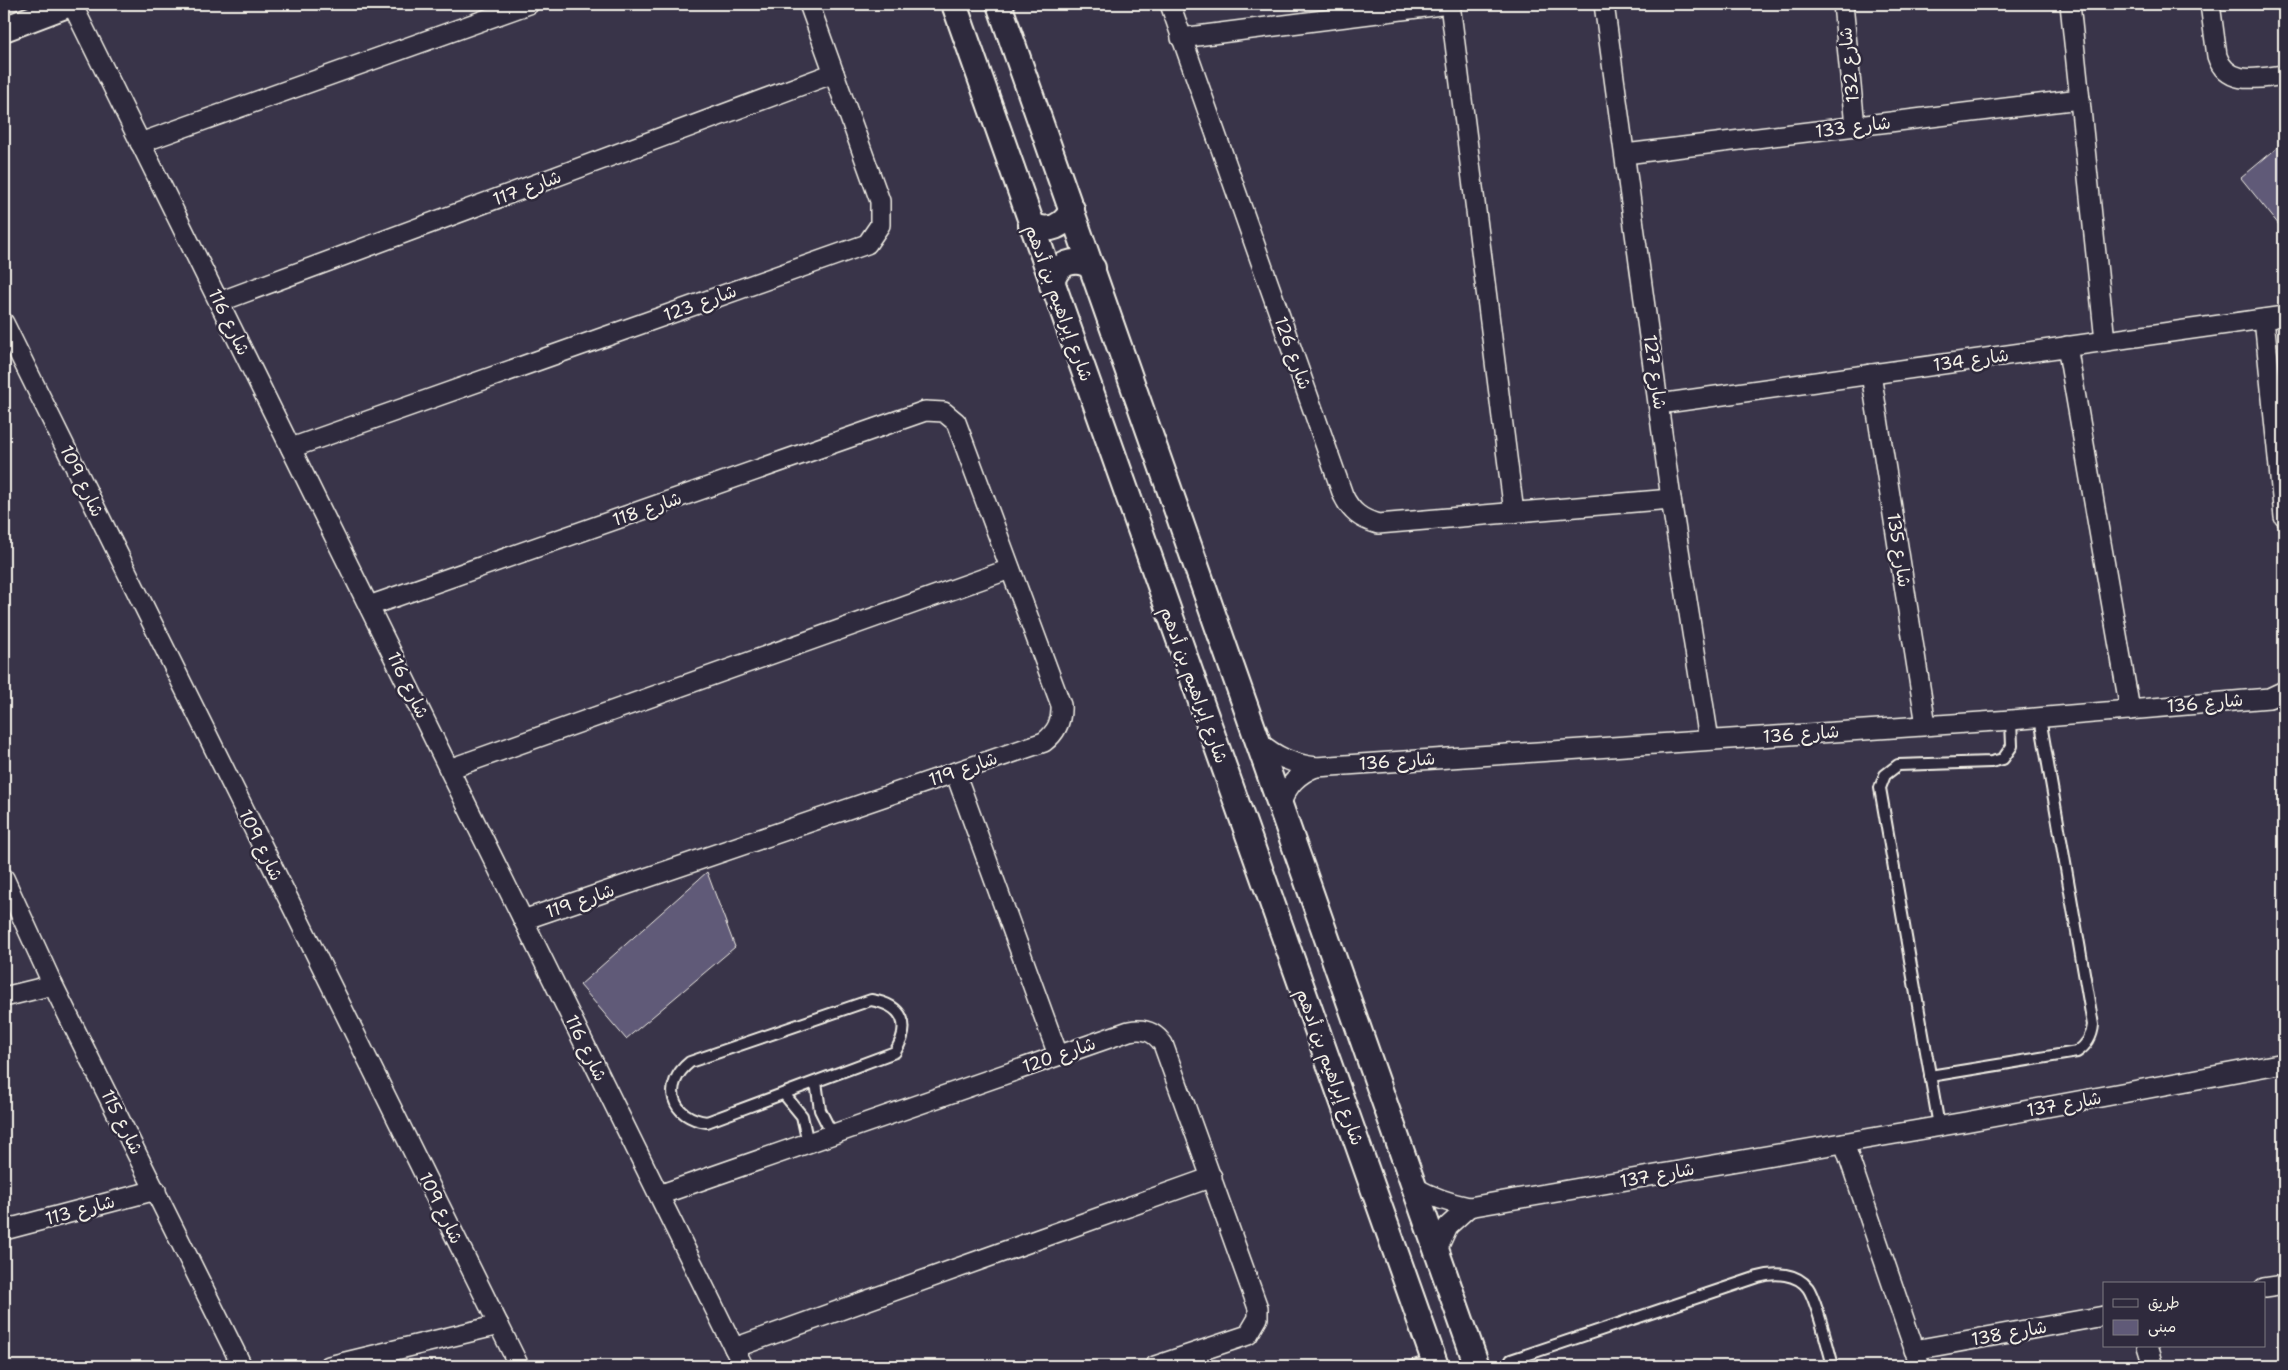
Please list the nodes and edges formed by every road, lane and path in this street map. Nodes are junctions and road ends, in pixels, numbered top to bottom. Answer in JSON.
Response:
{"nodes":[{"id":1,"x":71,"y":4,"type":"edge"},
{"id":2,"x":529,"y":4,"type":"edge"},
{"id":3,"x":809,"y":4,"type":"edge"},
{"id":4,"x":954,"y":4,"type":"edge"},
{"id":5,"x":999,"y":4,"type":"edge"},
{"id":6,"x":1170,"y":4,"type":"edge"},
{"id":7,"x":1449,"y":4,"type":"edge"},
{"id":8,"x":1604,"y":4,"type":"edge"},
{"id":9,"x":1843,"y":4,"type":"edge"},
{"id":10,"x":2070,"y":4,"type":"edge"},
{"id":11,"x":2210,"y":4,"type":"edge"},
{"id":12,"x":4,"y":29,"type":"edge"},
{"id":13,"x":1181,"y":38,"type":"junction"},
{"id":14,"x":834,"y":73,"type":"junction"},
{"id":15,"x":2284,"y":75,"type":"edge"},
{"id":16,"x":2080,"y":99,"type":"junction"},
{"id":17,"x":1856,"y":126,"type":"junction"},
{"id":18,"x":140,"y":143,"type":"junction"},
{"id":19,"x":1625,"y":154,"type":"junction"},
{"id":20,"x":1072,"y":209,"type":"junction"},
{"id":21,"x":1031,"y":225,"type":"junction"},
{"id":22,"x":1093,"y":268,"type":"junction"},
{"id":23,"x":1052,"y":285,"type":"junction"},
{"id":24,"x":219,"y":302,"type":"junction"},
{"id":25,"x":2284,"y":316,"type":"edge"},
{"id":26,"x":2264,"y":319,"type":"junction"},
{"id":27,"x":4,"y":323,"type":"edge"},
{"id":28,"x":2105,"y":341,"type":"junction"},
{"id":29,"x":2067,"y":346,"type":"junction"},
{"id":30,"x":1872,"y":374,"type":"junction"},
{"id":31,"x":1659,"y":404,"type":"junction"},
{"id":32,"x":925,"y":411,"type":"joint"},
{"id":33,"x":291,"y":448,"type":"junction"},
{"id":34,"x":1671,"y":499,"type":"junction"},
{"id":35,"x":1514,"y":513,"type":"junction"},
{"id":36,"x":2284,"y":517,"type":"edge"},
{"id":37,"x":1010,"y":569,"type":"junction"},
{"id":38,"x":369,"y":606,"type":"junction"},
{"id":39,"x":2284,"y":691,"type":"edge"},
{"id":40,"x":2130,"y":710,"type":"junction"},
{"id":41,"x":2040,"y":718,"type":"junction"},
{"id":42,"x":2011,"y":720,"type":"junction"},
{"id":43,"x":1926,"y":725,"type":"junction"},
{"id":44,"x":1709,"y":740,"type":"junction"},
{"id":45,"x":1258,"y":742,"type":"junction"},
{"id":46,"x":1316,"y":767,"type":"junction"},
{"id":47,"x":449,"y":769,"type":"junction"},
{"id":48,"x":955,"y":772,"type":"junction"},
{"id":49,"x":1281,"y":804,"type":"junction"},
{"id":50,"x":4,"y":878,"type":"edge"},
{"id":51,"x":524,"y":920,"type":"junction"},
{"id":52,"x":53,"y":985,"type":"junction"},
{"id":53,"x":4,"y":997,"type":"edge"},
{"id":54,"x":1058,"y":1055,"type":"junction"},
{"id":55,"x":2284,"y":1063,"type":"edge"},
{"id":56,"x":1930,"y":1076,"type":"junction"},
{"id":57,"x":816,"y":1082,"type":"junction"},
{"id":58,"x":784,"y":1094,"type":"junction"},
{"id":59,"x":1939,"y":1126,"type":"junction"},
{"id":60,"x":832,"y":1134,"type":"junction"},
{"id":61,"x":808,"y":1143,"type":"junction"},
{"id":62,"x":1844,"y":1143,"type":"junction"},
{"id":63,"x":1212,"y":1177,"type":"junction"},
{"id":64,"x":1414,"y":1187,"type":"junction"},
{"id":65,"x":156,"y":1190,"type":"junction"},
{"id":66,"x":659,"y":1195,"type":"junction"},
{"id":67,"x":1469,"y":1207,"type":"junction"},
{"id":68,"x":4,"y":1230,"type":"edge"},
{"id":69,"x":1437,"y":1250,"type":"junction"},
{"id":70,"x":2284,"y":1285,"type":"edge"},
{"id":71,"x":2266,"y":1288,"type":"edge"},
{"id":72,"x":2103,"y":1316,"type":"edge"},
{"id":73,"x":499,"y":1325,"type":"junction"},
{"id":74,"x":734,"y":1348,"type":"junction"},
{"id":75,"x":2148,"y":1348,"type":"edge"},
{"id":76,"x":1917,"y":1358,"type":"edge"},
{"id":77,"x":1511,"y":1360,"type":"dead end"},
{"id":78,"x":1428,"y":1364,"type":"edge"},
{"id":79,"x":242,"y":1366,"type":"edge"},
{"id":80,"x":329,"y":1366,"type":"edge"},
{"id":81,"x":519,"y":1366,"type":"edge"},
{"id":82,"x":743,"y":1366,"type":"edge"},
{"id":83,"x":1155,"y":1366,"type":"edge"},
{"id":84,"x":1477,"y":1366,"type":"edge"},
{"id":85,"x":1834,"y":1366,"type":"edge"},
{"id":86,"x":2153,"y":1366,"type":"edge"}],
"edges":[{"from":1,"to":12,"type":"street"},
{"from":1,"to":18,"type":"street","name":"شارع 116"},
{"from":2,"to":18,"type":"street"},
{"from":3,"to":14,"type":"street","name":"شارع 123"},
{"from":4,"to":21,"type":"street","name":"شارع إبراهيم بن أدهم"},
{"from":5,"to":20,"type":"street"},
{"from":6,"to":13,"type":"street","name":"شارع 126"},
{"from":7,"to":13,"type":"street"},
{"from":7,"to":35,"type":"street"},
{"from":8,"to":19,"type":"street","name":"شارع 127"},
{"from":9,"to":17,"type":"street","name":"شارع 132"},
{"from":10,"to":16,"type":"street"},
{"from":11,"to":15,"type":"street"},
{"from":13,"to":35,"type":"street","name":"شارع 126"},
{"from":14,"to":24,"type":"street","name":"شارع 117"},
{"from":14,"to":33,"type":"street","name":"شارع 123"},
{"from":16,"to":17,"type":"street","name":"شارع 133"},
{"from":16,"to":28,"type":"street"},
{"from":17,"to":19,"type":"street","name":"شارع 133"},
{"from":18,"to":24,"type":"street","name":"شارع 116"},
{"from":19,"to":31,"type":"street","name":"شارع 127"},
{"from":20,"to":21,"type":"street"},
{"from":20,"to":22,"type":"street"},
{"from":21,"to":23,"type":"street","name":"شارع إبراهيم بن أدهم"},
{"from":22,"to":23,"type":"street"},
{"from":22,"to":45,"type":"street"},
{"from":23,"to":78,"type":"street","name":"شارع إبراهيم بن أدهم"},
{"from":24,"to":33,"type":"street","name":"شارع 116"},
{"from":25,"to":26,"type":"street","name":"شارع 134"},
{"from":26,"to":28,"type":"street","name":"شارع 134"},
{"from":26,"to":36,"type":"street"},
{"from":27,"to":73,"type":"street","name":"شارع 109"},
{"from":28,"to":29,"type":"street","name":"شارع 134"},
{"from":29,"to":30,"type":"street","name":"شارع 134"},
{"from":29,"to":40,"type":"street"},
{"from":30,"to":31,"type":"street","name":"شارع 134"},
{"from":30,"to":43,"type":"street","name":"شارع 135"},
{"from":31,"to":34,"type":"street","name":"شارع 127"},
{"from":32,"to":37,"type":"street","name":"شارع 119"},
{"from":32,"to":38,"type":"street","name":"شارع 118"},
{"from":33,"to":38,"type":"street","name":"شارع 116"},
{"from":34,"to":35,"type":"street","name":"شارع 126"},
{"from":34,"to":44,"type":"street","name":"شارع 127"},
{"from":37,"to":47,"type":"street"},
{"from":37,"to":48,"type":"street","name":"شارع 119"},
{"from":38,"to":47,"type":"street","name":"شارع 116"},
{"from":39,"to":40,"type":"street","name":"شارع 136"},
{"from":40,"to":41,"type":"street","name":"شارع 136"},
{"from":41,"to":42,"type":"street","name":"شارع 136"},
{"from":41,"to":56,"type":"lane"},
{"from":42,"to":43,"type":"street","name":"شارع 136"},
{"from":42,"to":56,"type":"lane"},
{"from":43,"to":44,"type":"street","name":"شارع 136"},
{"from":44,"to":46,"type":"street","name":"شارع 136"},
{"from":45,"to":46,"type":"street","name":"شارع 136"},
{"from":45,"to":49,"type":"street"},
{"from":46,"to":49,"type":"street","name":"شارع 136"},
{"from":47,"to":51,"type":"street","name":"شارع 116"},
{"from":48,"to":51,"type":"street","name":"شارع 119"},
{"from":48,"to":54,"type":"street"},
{"from":49,"to":64,"type":"street"},
{"from":50,"to":52,"type":"street","name":"شارع 115"},
{"from":51,"to":66,"type":"street","name":"شارع 116"},
{"from":52,"to":53,"type":"street"},
{"from":52,"to":65,"type":"street","name":"شارع 115"},
{"from":54,"to":60,"type":"street","name":"شارع 120"},
{"from":54,"to":63,"type":"street","name":"شارع 120"},
{"from":55,"to":59,"type":"street","name":"شارع 137"},
{"from":56,"to":59,"type":"lane"},
{"from":57,"to":58,"type":"lane"},
{"from":57,"to":58,"type":"lane"},
{"from":57,"to":60,"type":"lane"},
{"from":58,"to":61,"type":"lane"},
{"from":59,"to":62,"type":"street","name":"شارع 137"},
{"from":60,"to":61,"type":"street","name":"شارع 120"},
{"from":61,"to":66,"type":"street","name":"شارع 120"},
{"from":62,"to":67,"type":"street","name":"شارع 137"},
{"from":62,"to":76,"type":"street"},
{"from":63,"to":74,"type":"street"},
{"from":63,"to":83,"type":"street","name":"شارع 120"},
{"from":64,"to":67,"type":"street","name":"شارع 137"},
{"from":64,"to":69,"type":"street"},
{"from":65,"to":68,"type":"street","name":"شارع 113"},
{"from":65,"to":79,"type":"street","name":"شارع 115"},
{"from":66,"to":74,"type":"street","name":"شارع 116"},
{"from":67,"to":69,"type":"street"},
{"from":69,"to":84,"type":"street"},
{"from":70,"to":71,"type":"street"},
{"from":72,"to":76,"type":"street","name":"شارع 138"},
{"from":73,"to":80,"type":"street"},
{"from":73,"to":81,"type":"street","name":"شارع 109"},
{"from":74,"to":82,"type":"street","name":"شارع 116"},
{"from":75,"to":86,"type":"street"},
{"from":77,"to":85,"type":"lane"}]}
